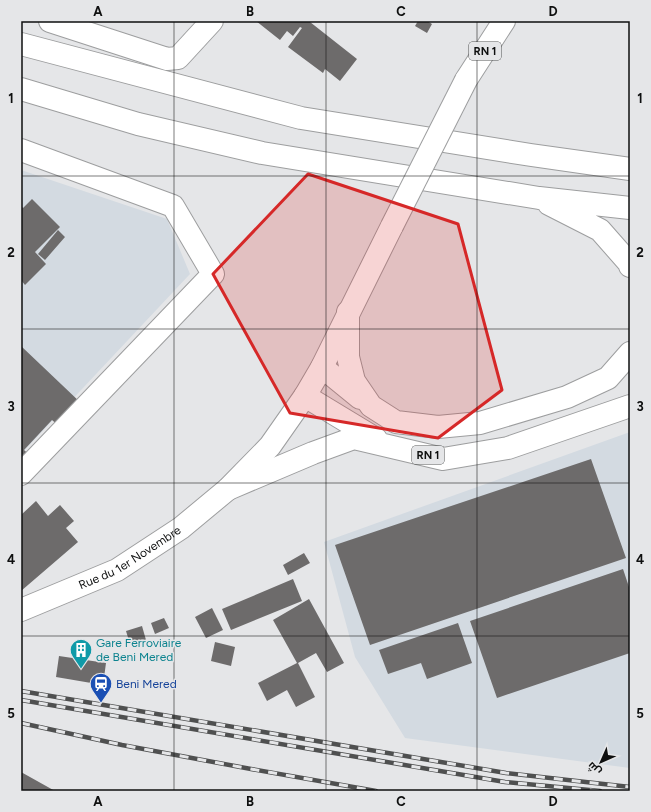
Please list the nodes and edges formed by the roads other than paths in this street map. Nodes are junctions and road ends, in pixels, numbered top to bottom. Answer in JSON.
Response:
{"nodes":[{"id":1,"x":50,"y":21,"type":"edge"},
{"id":2,"x":212,"y":21,"type":"edge"},
{"id":3,"x":504,"y":21,"type":"edge"},
{"id":4,"x":21,"y":44,"type":"edge"},
{"id":5,"x":21,"y":89,"type":"edge"},
{"id":6,"x":21,"y":150,"type":"edge"},
{"id":7,"x":630,"y":169,"type":"edge"},
{"id":8,"x":539,"y":198,"type":"junction"},
{"id":9,"x":630,"y":208,"type":"edge"},
{"id":10,"x":630,"y":266,"type":"edge"},
{"id":11,"x":348,"y":312,"type":"junction"},
{"id":12,"x":630,"y":353,"type":"edge"},
{"id":13,"x":322,"y":366,"type":"junction"},
{"id":14,"x":305,"y":396,"type":"junction"},
{"id":15,"x":371,"y":406,"type":"junction"},
{"id":16,"x":630,"y":406,"type":"edge"},
{"id":17,"x":387,"y":446,"type":"junction"},
{"id":18,"x":21,"y":474,"type":"edge"},
{"id":19,"x":228,"y":489,"type":"junction"},
{"id":20,"x":21,"y":610,"type":"edge"}],
"edges":[{"from":1,"to":2,"type":"main road"},
{"from":3,"to":11,"type":"main road","number":"RN 1","bridge":true},
{"from":4,"to":7,"type":"main road"},
{"from":5,"to":8,"type":"main road"},
{"from":6,"to":18,"type":"main road"},
{"from":8,"to":9,"type":"main road"},
{"from":8,"to":10,"type":"main road"},
{"from":11,"to":13,"type":"main road","number":"RN 1"},
{"from":11,"to":15,"type":"main road"},
{"from":12,"to":15,"type":"main road"},
{"from":13,"to":14,"type":"main road","number":"RN 1"},
{"from":13,"to":15,"type":"main road"},
{"from":14,"to":17,"type":"main road"},
{"from":14,"to":19,"type":"main road","number":"RN 1"},
{"from":16,"to":17,"type":"main road","number":"RN 1"},
{"from":17,"to":19,"type":"main road","number":"RN 1"},
{"from":19,"to":20,"type":"main road","name":"Rue du 1er Novembre","number":"RN 1"}]}
